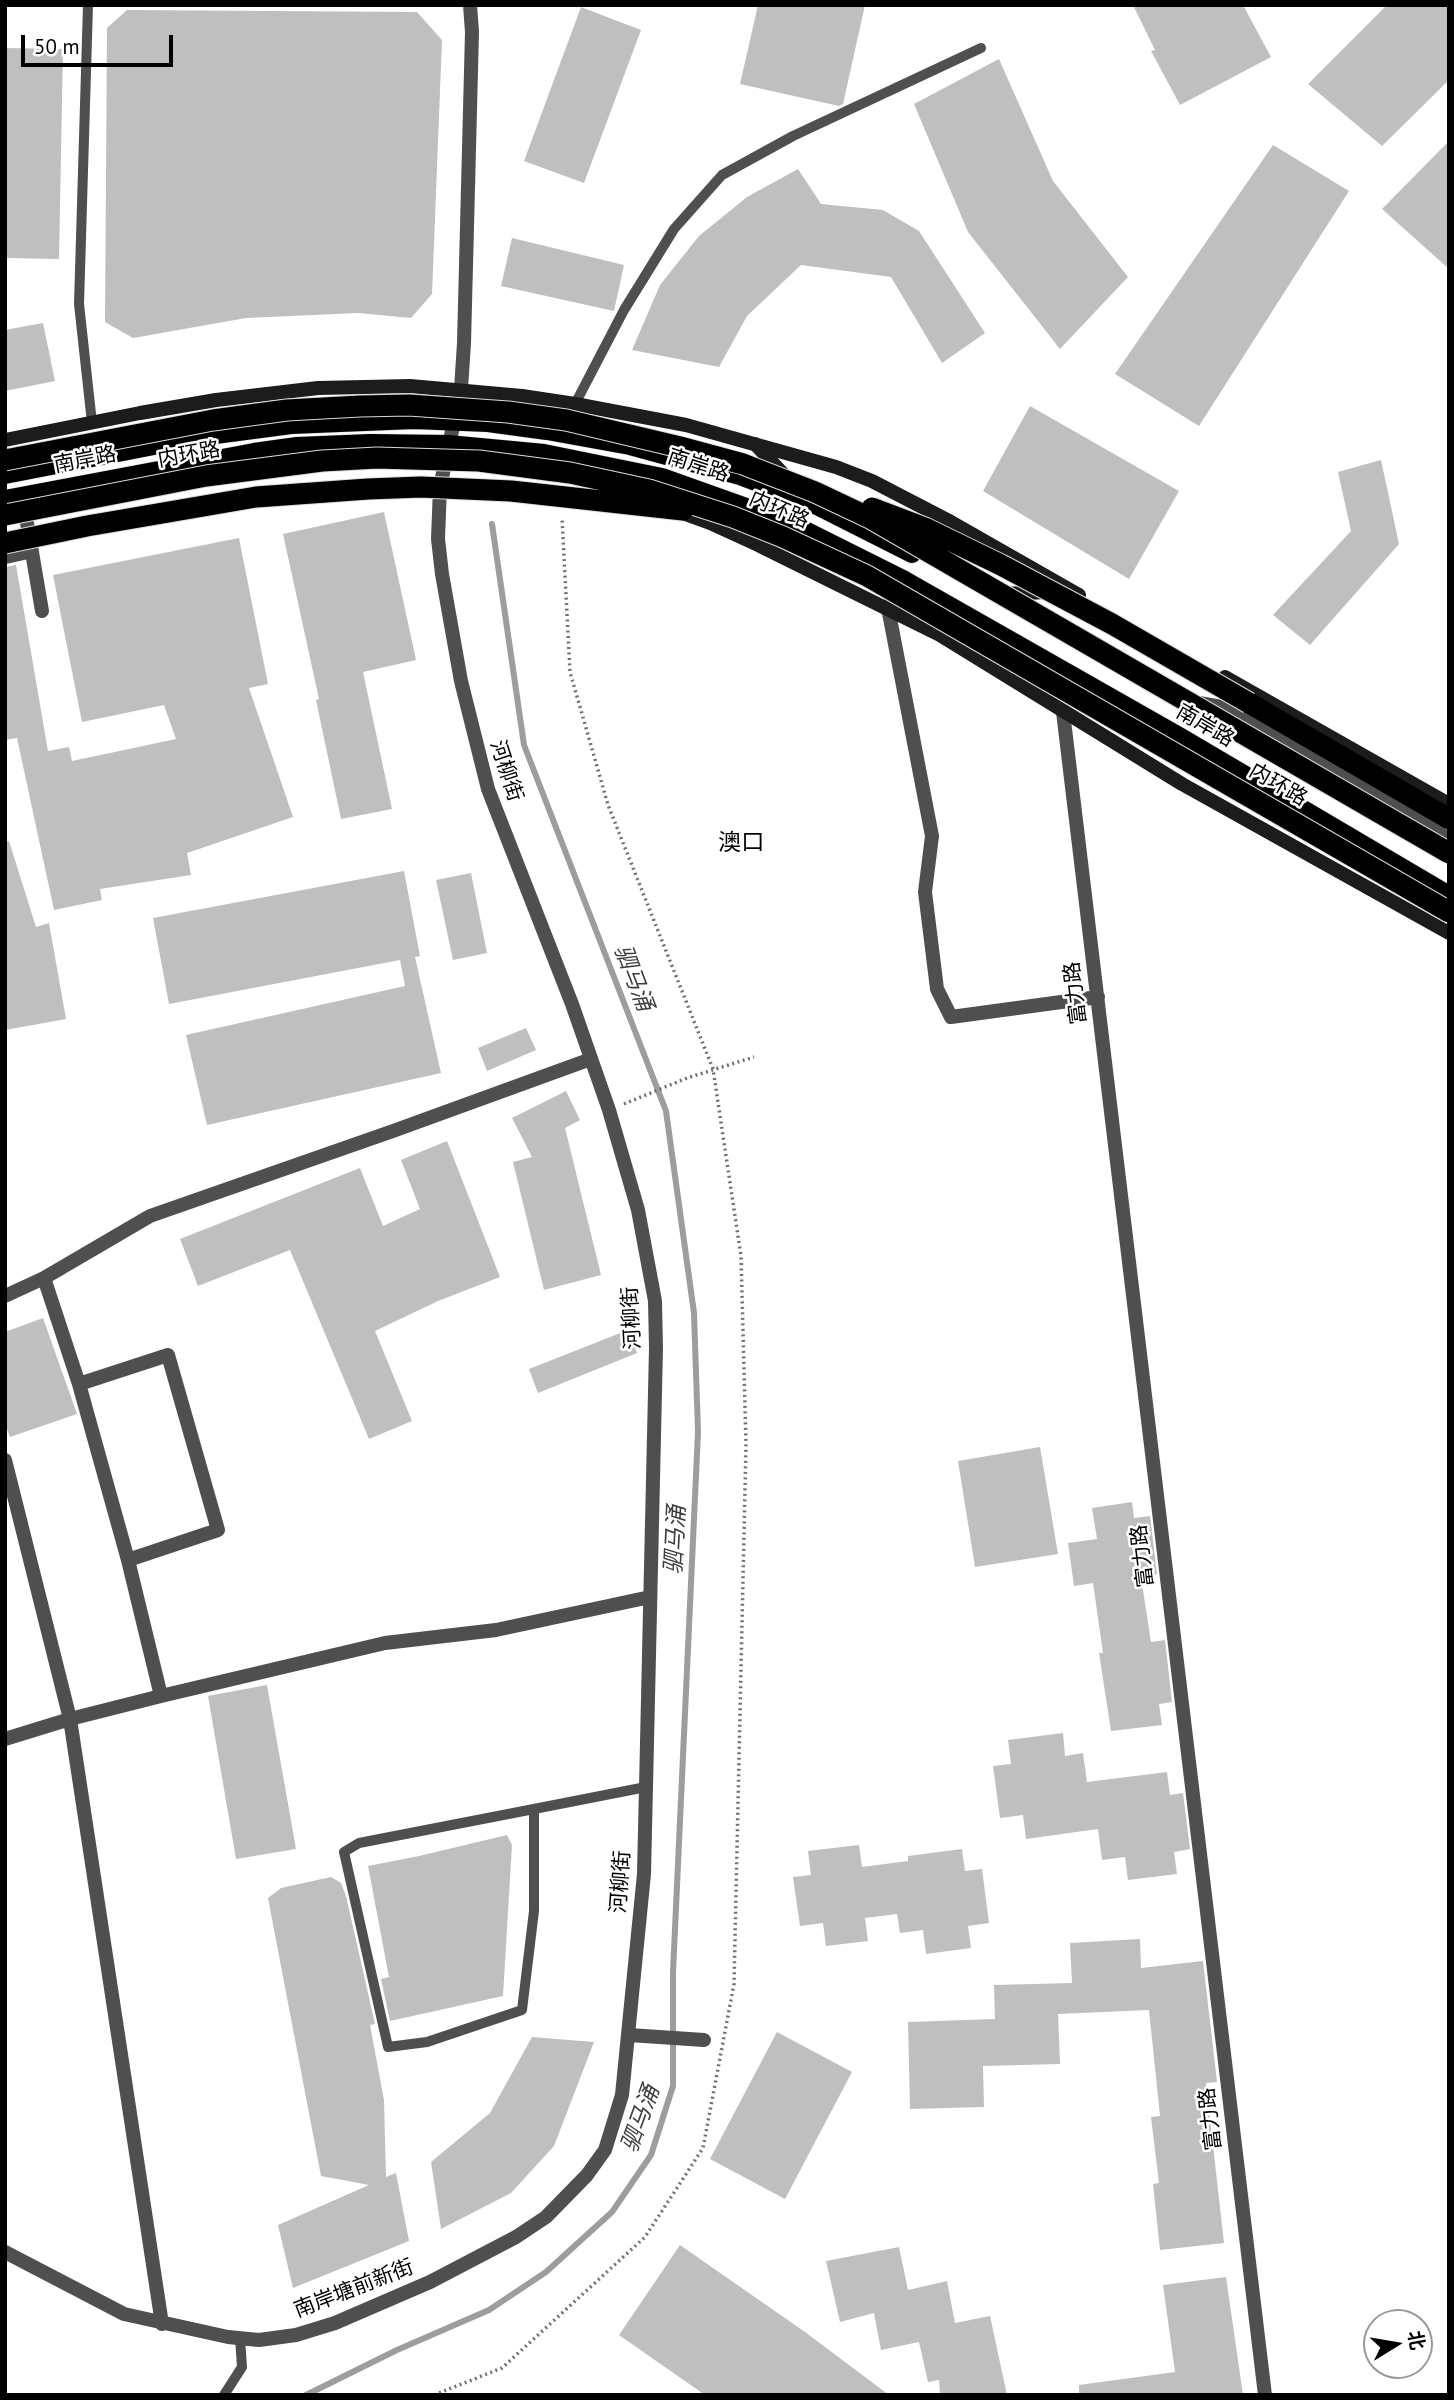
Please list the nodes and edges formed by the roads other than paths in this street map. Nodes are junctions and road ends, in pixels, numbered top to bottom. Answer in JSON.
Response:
{"nodes":[{"id":1,"x":88,"y":5,"type":"edge"},
{"id":2,"x":470,"y":5,"type":"edge"},
{"id":3,"x":981,"y":48,"type":"dead end"},
{"id":4,"x":370,"y":386,"type":"junction"},
{"id":5,"x":461,"y":389,"type":"junction"},
{"id":6,"x":575,"y":404,"type":"junction"},
{"id":7,"x":370,"y":421,"type":"junction"},
{"id":8,"x":453,"y":421,"type":"junction"},
{"id":9,"x":92,"y":423,"type":"junction"},
{"id":10,"x":547,"y":431,"type":"junction"},
{"id":11,"x":5,"y":440,"type":"edge"},
{"id":12,"x":370,"y":443,"type":"junction"},
{"id":13,"x":755,"y":443,"type":"junction"},
{"id":14,"x":448,"y":444,"type":"junction"},
{"id":15,"x":544,"y":453,"type":"junction"},
{"id":16,"x":5,"y":460,"type":"edge"},
{"id":17,"x":443,"y":467,"type":"junction"},
{"id":18,"x":5,"y":475,"type":"edge"},
{"id":19,"x":542,"y":478,"type":"junction"},
{"id":20,"x":812,"y":497,"type":"junction"},
{"id":21,"x":5,"y":499,"type":"edge"},
{"id":22,"x":16,"y":516,"type":"edge"},
{"id":23,"x":733,"y":517,"type":"junction"},
{"id":24,"x":5,"y":521,"type":"edge"},
{"id":25,"x":5,"y":543,"type":"edge"},
{"id":26,"x":33,"y":553,"type":"junction"},
{"id":27,"x":5,"y":558,"type":"edge"},
{"id":28,"x":903,"y":579,"type":"junction"},
{"id":29,"x":1071,"y":590,"type":"junction"},
{"id":30,"x":988,"y":594,"type":"junction"},
{"id":31,"x":888,"y":608,"type":"junction"},
{"id":32,"x":42,"y":611,"type":"dead end"},
{"id":33,"x":1185,"y":655,"type":"junction"},
{"id":34,"x":1167,"y":698,"type":"junction"},
{"id":35,"x":1222,"y":707,"type":"junction"},
{"id":36,"x":1063,"y":712,"type":"junction"},
{"id":37,"x":1449,"y":804,"type":"edge"},
{"id":38,"x":1449,"y":819,"type":"edge"},
{"id":39,"x":1449,"y":839,"type":"edge"},
{"id":40,"x":1449,"y":853,"type":"edge"},
{"id":41,"x":1449,"y":864,"type":"edge"},
{"id":42,"x":1449,"y":895,"type":"edge"},
{"id":43,"x":1439,"y":917,"type":"edge"},
{"id":44,"x":1449,"y":921,"type":"edge"},
{"id":45,"x":1449,"y":933,"type":"edge"},
{"id":46,"x":1098,"y":997,"type":"junction"},
{"id":47,"x":592,"y":1059,"type":"junction"},
{"id":48,"x":44,"y":1278,"type":"junction"},
{"id":49,"x":5,"y":1296,"type":"edge"},
{"id":50,"x":79,"y":1384,"type":"junction"},
{"id":51,"x":5,"y":1460,"type":"edge"},
{"id":52,"x":128,"y":1560,"type":"junction"},
{"id":53,"x":650,"y":1597,"type":"junction"},
{"id":54,"x":161,"y":1696,"type":"junction"},
{"id":55,"x":70,"y":1719,"type":"junction"},
{"id":56,"x":5,"y":1739,"type":"edge"},
{"id":57,"x":646,"y":1787,"type":"junction"},
{"id":58,"x":534,"y":1809,"type":"junction"},
{"id":59,"x":629,"y":2035,"type":"junction"},
{"id":60,"x":704,"y":2040,"type":"dead end"},
{"id":61,"x":516,"y":2237,"type":"joint"},
{"id":62,"x":5,"y":2252,"type":"edge"},
{"id":63,"x":162,"y":2324,"type":"junction"},
{"id":64,"x":240,"y":2338,"type":"junction"},
{"id":65,"x":223,"y":2395,"type":"edge"},
{"id":66,"x":1265,"y":2395,"type":"edge"}],
"edges":[{"from":1,"to":9,"type":"lane"},
{"from":2,"to":5,"type":"street","name":"河柳街"},
{"from":3,"to":6,"type":"lane"},
{"from":4,"to":5,"type":"main road"},
{"from":4,"to":7,"type":"street"},
{"from":4,"to":9,"type":"main road"},
{"from":5,"to":6,"type":"main road"},
{"from":5,"to":8,"type":"street","name":"河柳街"},
{"from":6,"to":13,"type":"main road"},
{"from":7,"to":8,"type":"main road","name":"南岸路"},
{"from":7,"to":12,"type":"street"},
{"from":7,"to":18,"type":"main road","name":"南岸路"},
{"from":8,"to":10,"type":"main road","name":"南岸路"},
{"from":8,"to":14,"type":"street","name":"河柳街"},
{"from":9,"to":11,"type":"main road"},
{"from":10,"to":15,"type":"street"},
{"from":10,"to":20,"type":"main road","name":"南岸路"},
{"from":12,"to":14,"type":"main road","name":"南岸路"},
{"from":12,"to":21,"type":"main road","name":"南岸路"},
{"from":13,"to":20,"type":"main road"},
{"from":13,"to":29,"type":"main road"},
{"from":14,"to":15,"type":"main road","name":"南岸路"},
{"from":14,"to":17,"type":"street","name":"河柳街"},
{"from":15,"to":19,"type":"street"},
{"from":15,"to":28,"type":"main road","name":"南岸路"},
{"from":16,"to":20,"type":"highway","name":"内环路","bridge":true},
{"from":17,"to":19,"type":"main road"},
{"from":17,"to":22,"type":"main road"},
{"from":17,"to":47,"type":"street","name":"河柳街"},
{"from":19,"to":31,"type":"main road"},
{"from":20,"to":30,"type":"main road","name":"南岸路"},
{"from":20,"to":38,"type":"highway","bridge":true},
{"from":20,"to":40,"type":"highway","name":"内环路","bridge":true},
{"from":22,"to":23,"type":"highway","name":"内环路","bridge":true},
{"from":22,"to":24,"type":"main road"},
{"from":22,"to":26,"type":"street"},
{"from":23,"to":25,"type":"highway","bridge":true},
{"from":23,"to":43,"type":"highway","name":"内环路","bridge":true},
{"from":26,"to":27,"type":"lane"},
{"from":26,"to":32,"type":"street"},
{"from":28,"to":31,"type":"street"},
{"from":28,"to":42,"type":"main road","name":"南岸路"},
{"from":29,"to":30,"type":"main road"},
{"from":29,"to":33,"type":"main road"},
{"from":30,"to":34,"type":"main road","name":"南岸路"},
{"from":31,"to":36,"type":"main road"},
{"from":31,"to":46,"type":"street"},
{"from":33,"to":35,"type":"street"},
{"from":33,"to":37,"type":"main road"},
{"from":34,"to":35,"type":"street"},
{"from":34,"to":41,"type":"main road","name":"南岸路"},
{"from":35,"to":39,"type":"street"},
{"from":36,"to":43,"type":"main road"},
{"from":36,"to":46,"type":"street","name":"富力路"},
{"from":43,"to":44,"type":"main road"},
{"from":43,"to":45,"type":"main road"},
{"from":46,"to":66,"type":"street","name":"富力路"},
{"from":47,"to":48,"type":"street"},
{"from":47,"to":53,"type":"street","name":"河柳街"},
{"from":48,"to":49,"type":"street"},
{"from":48,"to":50,"type":"street"},
{"from":50,"to":52,"type":"street"},
{"from":50,"to":52,"type":"street"},
{"from":51,"to":55,"type":"street"},
{"from":52,"to":54,"type":"street"},
{"from":53,"to":54,"type":"street"},
{"from":53,"to":57,"type":"street","name":"河柳街"},
{"from":54,"to":55,"type":"street"},
{"from":55,"to":56,"type":"street"},
{"from":55,"to":63,"type":"street"},
{"from":57,"to":58,"type":"lane"},
{"from":57,"to":59,"type":"street","name":"河柳街"},
{"from":58,"to":58,"type":"lane"},
{"from":59,"to":60,"type":"street"},
{"from":59,"to":61,"type":"street","name":"河柳街"},
{"from":61,"to":64,"type":"street","name":"南岸塘前新街"},
{"from":62,"to":63,"type":"street","name":"南岸塘前新街"},
{"from":63,"to":64,"type":"street","name":"南岸塘前新街"},
{"from":64,"to":65,"type":"lane"}]}
